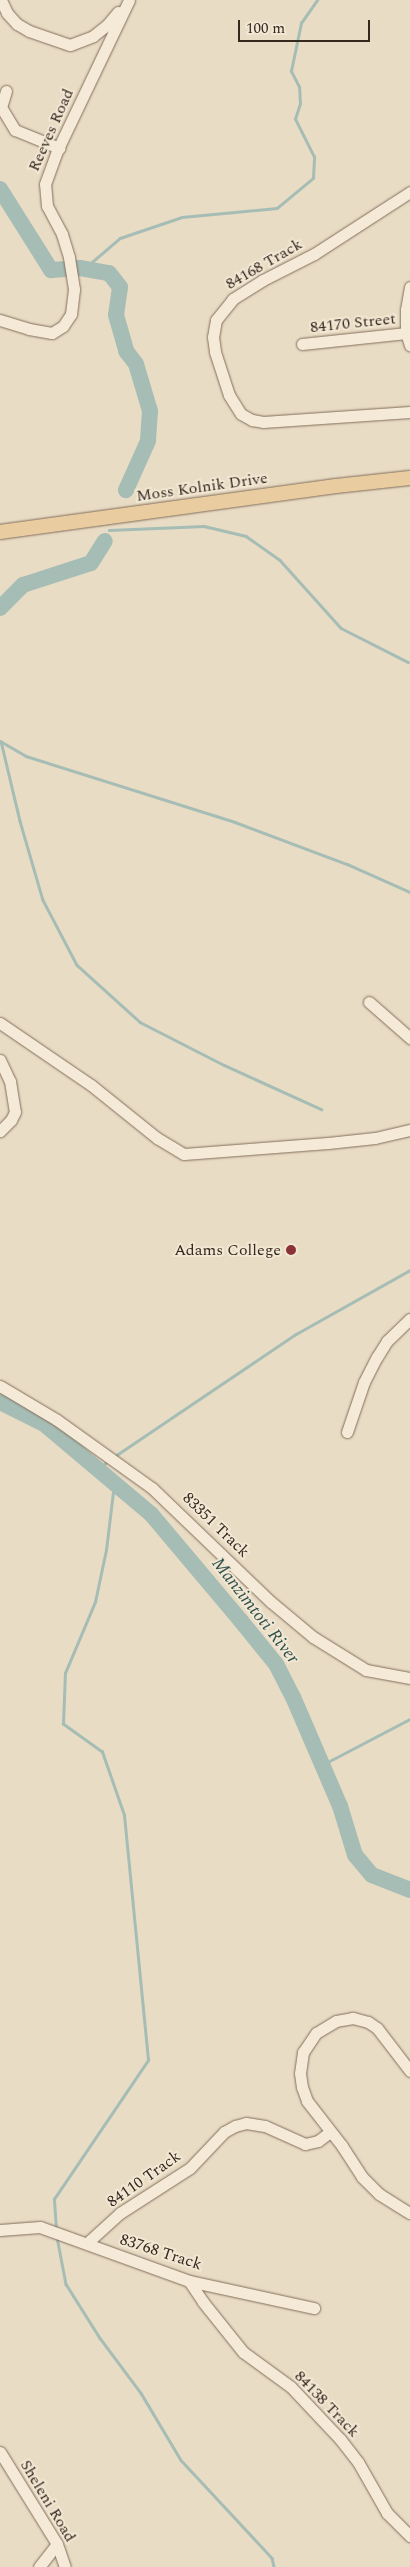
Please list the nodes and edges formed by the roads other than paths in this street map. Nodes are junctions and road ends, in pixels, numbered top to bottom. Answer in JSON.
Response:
{"nodes":[{"id":1,"x":1,"y":0,"type":"edge"},
{"id":2,"x":127,"y":0,"type":"edge"},
{"id":3,"x":6,"y":91,"type":"dead end"},
{"id":4,"x":59,"y":148,"type":"junction"},
{"id":5,"x":410,"y":192,"type":"edge"},
{"id":6,"x":410,"y":287,"type":"edge"},
{"id":7,"x":0,"y":320,"type":"edge"},
{"id":8,"x":408,"y":339,"type":"edge"},
{"id":9,"x":302,"y":344,"type":"dead end"},
{"id":10,"x":410,"y":412,"type":"edge"},
{"id":11,"x":410,"y":478,"type":"edge"},
{"id":12,"x":0,"y":532,"type":"edge"},
{"id":13,"x":369,"y":1002,"type":"dead end"},
{"id":14,"x":0,"y":1023,"type":"edge"},
{"id":15,"x":410,"y":1038,"type":"edge"},
{"id":16,"x":0,"y":1060,"type":"edge"},
{"id":17,"x":410,"y":1130,"type":"edge"},
{"id":18,"x":0,"y":1131,"type":"edge"},
{"id":19,"x":410,"y":1319,"type":"edge"},
{"id":20,"x":0,"y":1386,"type":"edge"},
{"id":21,"x":347,"y":1432,"type":"dead end"},
{"id":22,"x":410,"y":1678,"type":"edge"},
{"id":23,"x":410,"y":2071,"type":"edge"},
{"id":24,"x":330,"y":2132,"type":"junction"},
{"id":25,"x":410,"y":2213,"type":"edge"},
{"id":26,"x":0,"y":2230,"type":"edge"},
{"id":27,"x":87,"y":2243,"type":"junction"},
{"id":28,"x":189,"y":2280,"type":"junction"},
{"id":29,"x":314,"y":2308,"type":"dead end"},
{"id":30,"x":0,"y":2452,"type":"edge"},
{"id":31,"x":410,"y":2536,"type":"edge"},
{"id":32,"x":57,"y":2544,"type":"junction"},
{"id":33,"x":39,"y":2567,"type":"edge"},
{"id":34,"x":65,"y":2567,"type":"edge"}],
"edges":[{"from":1,"to":2,"type":"street"},
{"from":2,"to":4,"type":"street","name":"Reeves Road"},
{"from":3,"to":4,"type":"street"},
{"from":4,"to":7,"type":"street","name":"Reeves Road"},
{"from":5,"to":10,"type":"street","name":"84168 Track"},
{"from":6,"to":8,"type":"street"},
{"from":8,"to":9,"type":"street","name":"84170 Street"},
{"from":11,"to":12,"type":"main road","name":"Moss Kolnik Drive"},
{"from":13,"to":15,"type":"street"},
{"from":14,"to":17,"type":"street"},
{"from":16,"to":18,"type":"street"},
{"from":19,"to":21,"type":"street"},
{"from":20,"to":22,"type":"street","name":"83351 Track"},
{"from":23,"to":24,"type":"street"},
{"from":24,"to":25,"type":"street"},
{"from":24,"to":27,"type":"street","name":"84110 Track"},
{"from":26,"to":27,"type":"street","name":"83768 Track"},
{"from":27,"to":28,"type":"street","name":"83768 Track"},
{"from":28,"to":29,"type":"street","name":"83768 Track"},
{"from":28,"to":31,"type":"street","name":"84138 Track"},
{"from":30,"to":32,"type":"street","name":"Sheleni Road"},
{"from":32,"to":33,"type":"street"},
{"from":32,"to":34,"type":"street","name":"Sheleni Road"}]}
